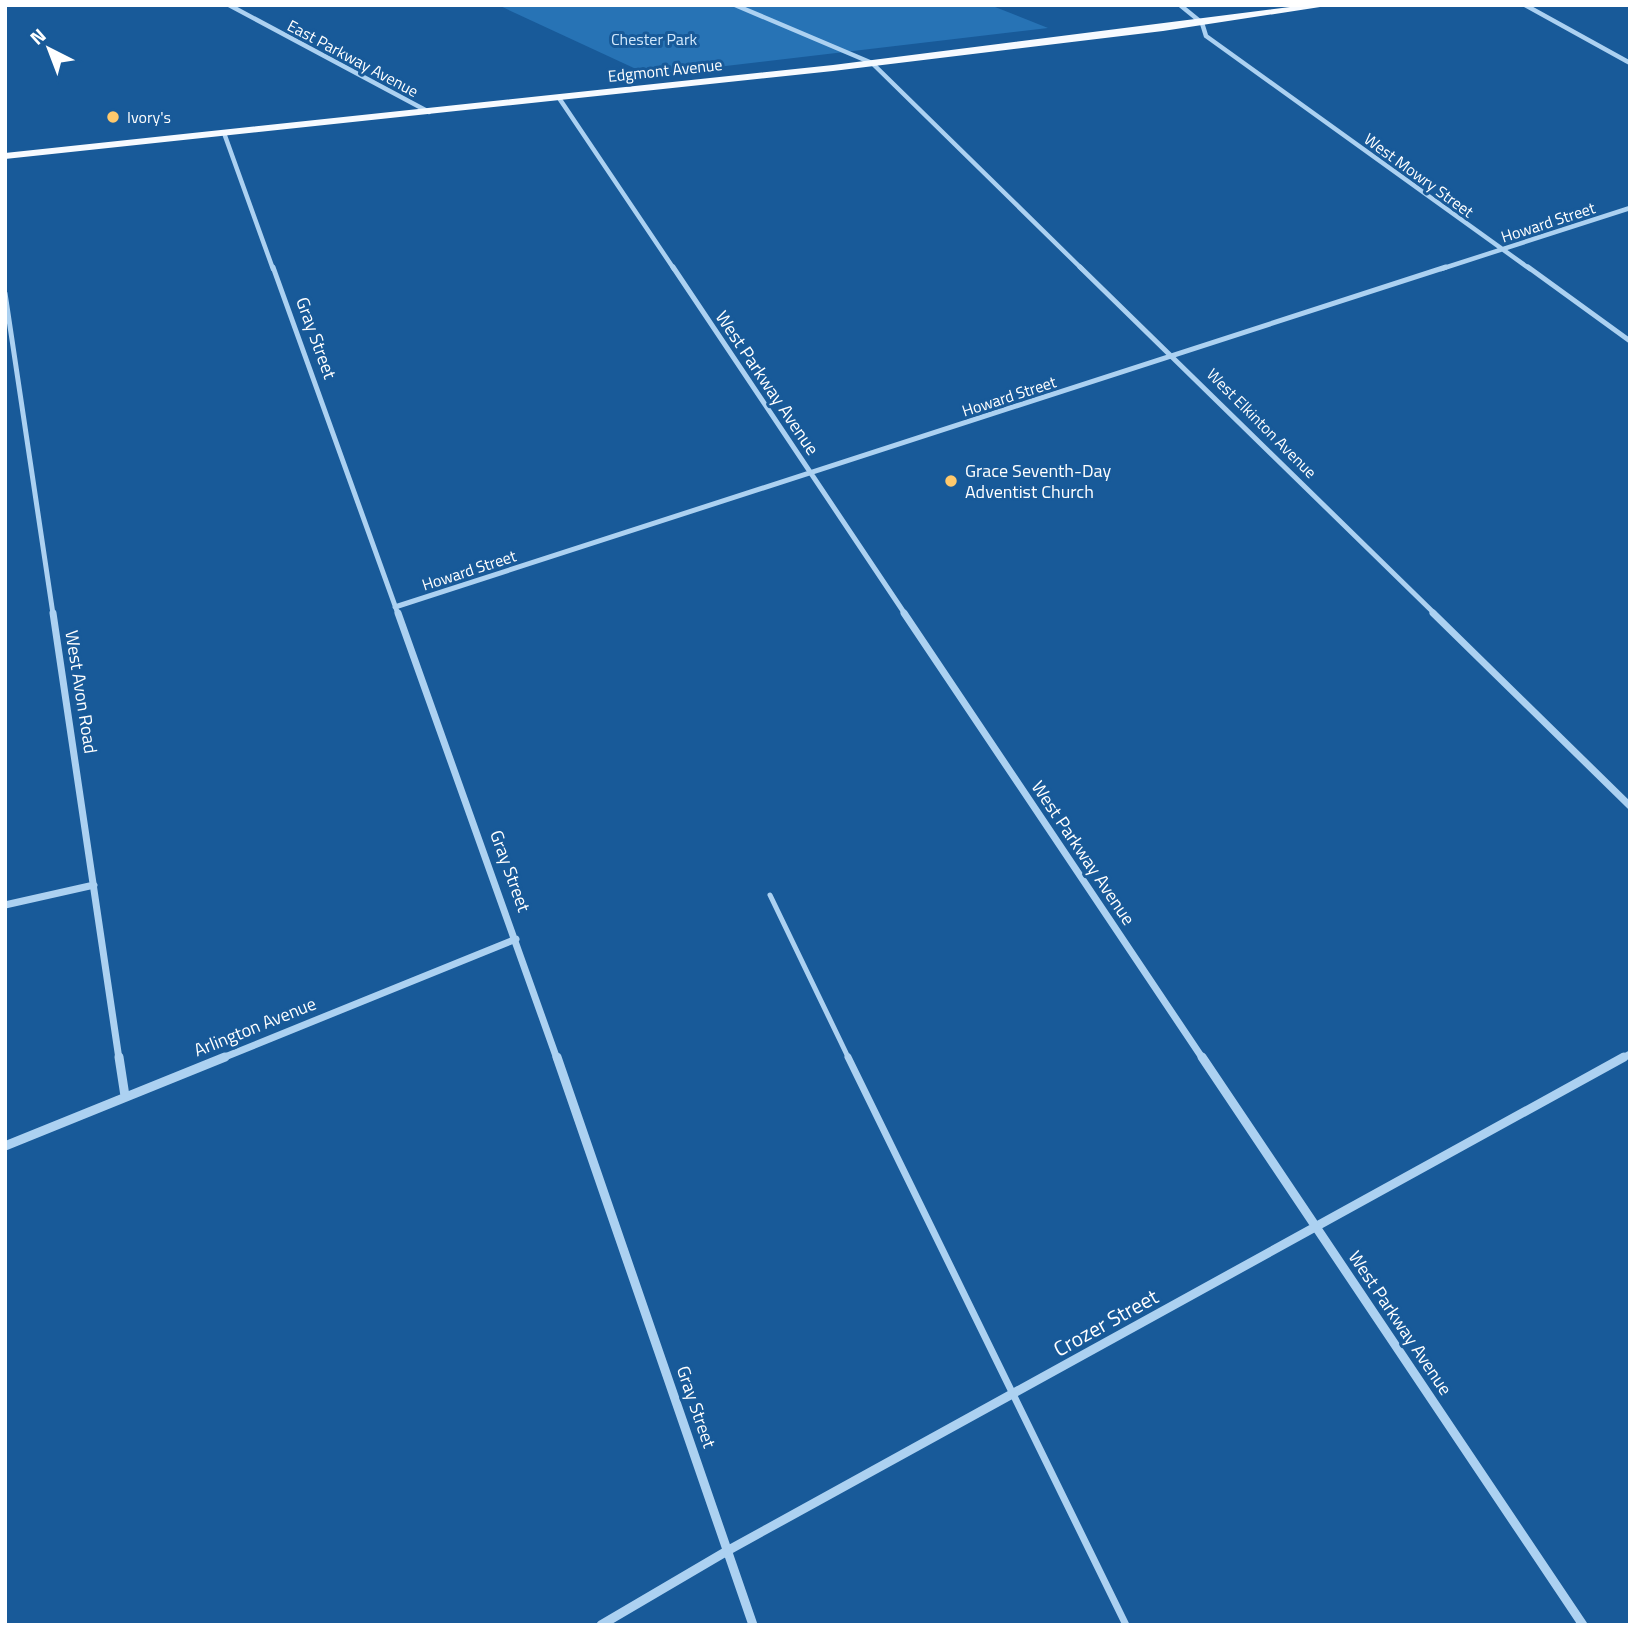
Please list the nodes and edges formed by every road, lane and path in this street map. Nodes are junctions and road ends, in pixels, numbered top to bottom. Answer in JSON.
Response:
{"nodes":[{"id":1,"x":229,"y":5,"type":"edge"},
{"id":2,"x":735,"y":5,"type":"edge"},
{"id":3,"x":1180,"y":5,"type":"edge"},
{"id":4,"x":1328,"y":5,"type":"edge"},
{"id":5,"x":1525,"y":5,"type":"edge"},
{"id":6,"x":1202,"y":23,"type":"junction"},
{"id":7,"x":872,"y":63,"type":"junction"},
{"id":8,"x":1630,"y":63,"type":"edge"},
{"id":9,"x":559,"y":98,"type":"junction"},
{"id":10,"x":429,"y":113,"type":"junction"},
{"id":11,"x":224,"y":133,"type":"junction"},
{"id":12,"x":5,"y":156,"type":"edge"},
{"id":13,"x":1630,"y":208,"type":"edge"},
{"id":14,"x":1503,"y":250,"type":"junction"},
{"id":15,"x":5,"y":293,"type":"edge"},
{"id":16,"x":1630,"y":341,"type":"edge"},
{"id":17,"x":1174,"y":356,"type":"junction"},
{"id":18,"x":808,"y":473,"type":"junction"},
{"id":19,"x":395,"y":607,"type":"junction"},
{"id":20,"x":1630,"y":806,"type":"edge"},
{"id":21,"x":94,"y":885,"type":"junction"},
{"id":22,"x":770,"y":895,"type":"dead end"},
{"id":23,"x":5,"y":905,"type":"edge"},
{"id":24,"x":516,"y":939,"type":"junction"},
{"id":25,"x":1630,"y":1054,"type":"edge"},
{"id":26,"x":125,"y":1096,"type":"junction"},
{"id":27,"x":5,"y":1146,"type":"edge"},
{"id":28,"x":1316,"y":1225,"type":"junction"},
{"id":29,"x":1012,"y":1396,"type":"junction"},
{"id":30,"x":727,"y":1551,"type":"junction"},
{"id":31,"x":601,"y":1625,"type":"edge"},
{"id":32,"x":753,"y":1625,"type":"edge"},
{"id":33,"x":1126,"y":1625,"type":"edge"},
{"id":34,"x":1583,"y":1625,"type":"edge"}],
"edges":[{"from":1,"to":10,"type":"street","name":"East Parkway Avenue"},
{"from":2,"to":7,"type":"street"},
{"from":3,"to":6,"type":"street","name":"West Mowry Street"},
{"from":4,"to":6,"type":"main road","name":"Edgmont Avenue"},
{"from":5,"to":8,"type":"street"},
{"from":6,"to":7,"type":"main road","name":"Edgmont Avenue"},
{"from":6,"to":14,"type":"street","name":"West Mowry Street"},
{"from":7,"to":9,"type":"main road","name":"Edgmont Avenue"},
{"from":7,"to":17,"type":"street","name":"West Elkinton Avenue"},
{"from":9,"to":10,"type":"main road","name":"Edgmont Avenue"},
{"from":9,"to":18,"type":"street","name":"West Parkway Avenue"},
{"from":10,"to":11,"type":"main road","name":"Edgmont Avenue"},
{"from":11,"to":12,"type":"main road","name":"Edgmont Avenue"},
{"from":11,"to":19,"type":"street","name":"Gray Street"},
{"from":13,"to":14,"type":"street","name":"Howard Street"},
{"from":14,"to":16,"type":"street","name":"West Mowry Street"},
{"from":14,"to":17,"type":"street","name":"Howard Street"},
{"from":15,"to":21,"type":"street","name":"West Avon Road"},
{"from":17,"to":18,"type":"street","name":"Howard Street"},
{"from":17,"to":20,"type":"street","name":"West Elkinton Avenue"},
{"from":18,"to":19,"type":"street","name":"Howard Street"},
{"from":18,"to":28,"type":"street","name":"West Parkway Avenue"},
{"from":19,"to":24,"type":"street","name":"Gray Street"},
{"from":21,"to":23,"type":"street"},
{"from":21,"to":26,"type":"street","name":"West Avon Road"},
{"from":22,"to":29,"type":"lane"},
{"from":24,"to":26,"type":"street","name":"Arlington Avenue"},
{"from":24,"to":30,"type":"street","name":"Gray Street"},
{"from":25,"to":28,"type":"street","name":"Crozer Street"},
{"from":26,"to":27,"type":"street","name":"Arlington Avenue"},
{"from":28,"to":29,"type":"street","name":"Crozer Street"},
{"from":28,"to":34,"type":"street","name":"West Parkway Avenue"},
{"from":29,"to":30,"type":"street","name":"Crozer Street"},
{"from":29,"to":33,"type":"lane"},
{"from":30,"to":31,"type":"street","name":"Crozer Street"},
{"from":30,"to":32,"type":"street","name":"Gray Street"}]}
